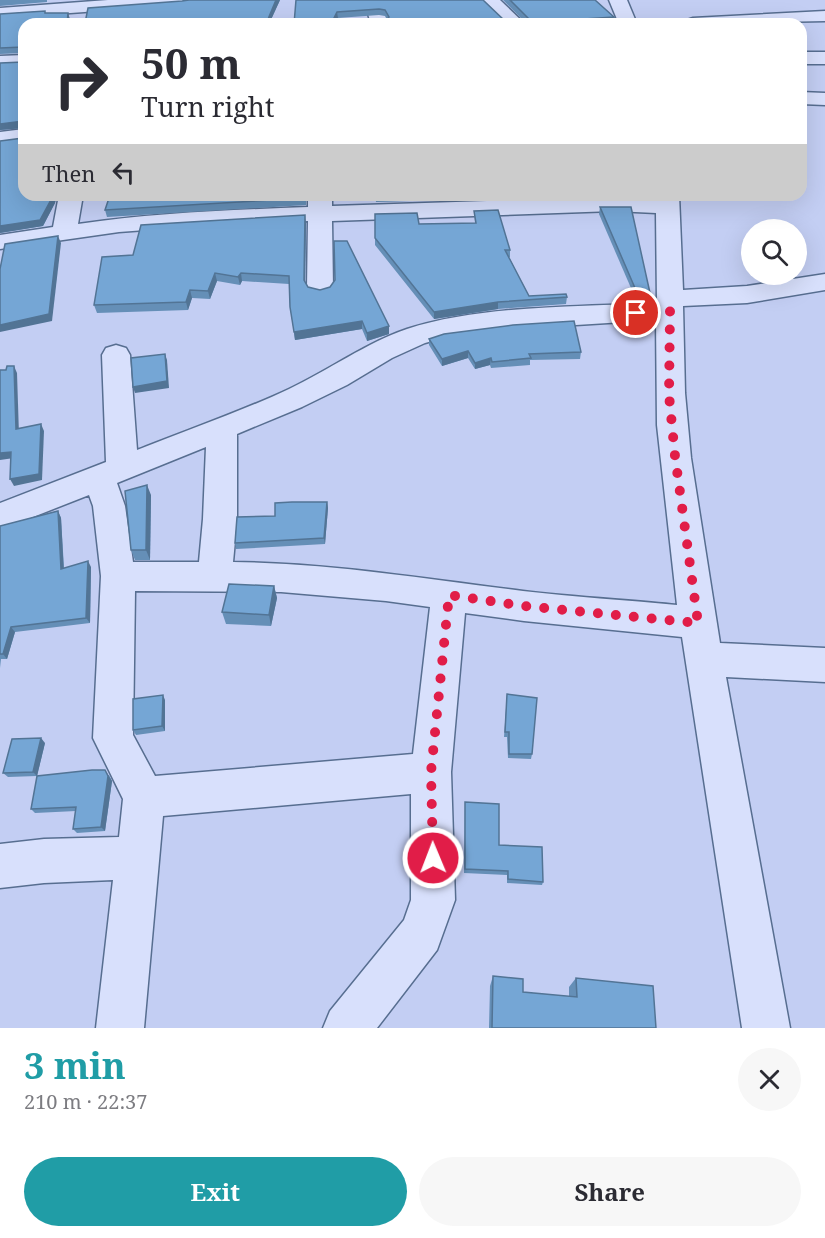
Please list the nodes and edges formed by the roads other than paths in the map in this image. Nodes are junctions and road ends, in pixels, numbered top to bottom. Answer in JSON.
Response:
{"nodes":[{"id":1,"x":373,"y":0,"type":"edge"},
{"id":2,"x":489,"y":0,"type":"edge"},
{"id":3,"x":618,"y":0,"type":"edge"},
{"id":4,"x":776,"y":0,"type":"edge"},
{"id":5,"x":180,"y":4,"type":"edge"},
{"id":6,"x":66,"y":11,"type":"edge"},
{"id":7,"x":814,"y":11,"type":"edge"},
{"id":8,"x":0,"y":13,"type":"edge"},
{"id":9,"x":793,"y":17,"type":"junction"},
{"id":10,"x":378,"y":18,"type":"edge"},
{"id":11,"x":509,"y":18,"type":"edge"},
{"id":12,"x":626,"y":18,"type":"edge"},
{"id":13,"x":786,"y":18,"type":"edge"},
{"id":14,"x":807,"y":58,"type":"edge"},
{"id":15,"x":825,"y":58,"type":"edge"},
{"id":16,"x":18,"y":61,"type":"edge"},
{"id":17,"x":0,"y":62,"type":"edge"},
{"id":18,"x":807,"y":98,"type":"edge"},
{"id":19,"x":825,"y":99,"type":"edge"},
{"id":20,"x":18,"y":135,"type":"edge"},
{"id":21,"x":0,"y":139,"type":"edge"},
{"id":22,"x":70,"y":201,"type":"edge"},
{"id":23,"x":523,"y":201,"type":"edge"},
{"id":24,"x":668,"y":201,"type":"edge"},
{"id":25,"x":421,"y":202,"type":"edge"},
{"id":26,"x":320,"y":204,"type":"edge"},
{"id":27,"x":64,"y":232,"type":"junction"},
{"id":28,"x":0,"y":242,"type":"edge"},
{"id":29,"x":825,"y":282,"type":"edge"},
{"id":30,"x":320,"y":288,"type":"edge"},
{"id":31,"x":669,"y":304,"type":"junction"},
{"id":32,"x":116,"y":356,"type":"dead end"},
{"id":33,"x":222,"y":429,"type":"junction"},
{"id":34,"x":111,"y":472,"type":"junction"},
{"id":35,"x":0,"y":516,"type":"edge"},
{"id":36,"x":215,"y":575,"type":"junction"},
{"id":37,"x":118,"y":576,"type":"junction"},
{"id":38,"x":449,"y":595,"type":"junction"},
{"id":39,"x":698,"y":623,"type":"junction"},
{"id":40,"x":705,"y":659,"type":"junction"},
{"id":41,"x":825,"y":665,"type":"edge"},
{"id":42,"x":431,"y":772,"type":"junction"},
{"id":43,"x":144,"y":797,"type":"junction"},
{"id":44,"x":138,"y":858,"type":"junction"},
{"id":45,"x":0,"y":866,"type":"edge"},
{"id":46,"x":120,"y":1028,"type":"edge"},
{"id":47,"x":347,"y":1028,"type":"edge"},
{"id":48,"x":766,"y":1028,"type":"edge"}],
"edges":[{"from":1,"to":10,"type":"street"},
{"from":2,"to":11,"type":"street"},
{"from":3,"to":12,"type":"street"},
{"from":4,"to":9,"type":"street"},
{"from":5,"to":6,"type":"street"},
{"from":6,"to":8,"type":"street"},
{"from":7,"to":9,"type":"street"},
{"from":9,"to":13,"type":"street"},
{"from":14,"to":15,"type":"street"},
{"from":16,"to":17,"type":"street"},
{"from":18,"to":19,"type":"street"},
{"from":20,"to":21,"type":"street"},
{"from":22,"to":27,"type":"street"},
{"from":23,"to":25,"type":"street"},
{"from":24,"to":31,"type":"street"},
{"from":25,"to":26,"type":"street"},
{"from":26,"to":27,"type":"street"},
{"from":26,"to":30,"type":"street"},
{"from":27,"to":28,"type":"street"},
{"from":29,"to":31,"type":"street"},
{"from":31,"to":33,"type":"street"},
{"from":31,"to":39,"type":"street"},
{"from":32,"to":34,"type":"street"},
{"from":33,"to":34,"type":"street"},
{"from":33,"to":36,"type":"street"},
{"from":34,"to":35,"type":"street"},
{"from":34,"to":37,"type":"street"},
{"from":36,"to":37,"type":"street"},
{"from":36,"to":38,"type":"street"},
{"from":37,"to":43,"type":"street"},
{"from":38,"to":39,"type":"street"},
{"from":38,"to":42,"type":"street"},
{"from":39,"to":40,"type":"street"},
{"from":40,"to":41,"type":"street"},
{"from":40,"to":48,"type":"street"},
{"from":42,"to":43,"type":"street"},
{"from":42,"to":47,"type":"street"},
{"from":43,"to":44,"type":"street"},
{"from":44,"to":45,"type":"street"},
{"from":44,"to":46,"type":"street"}]}
